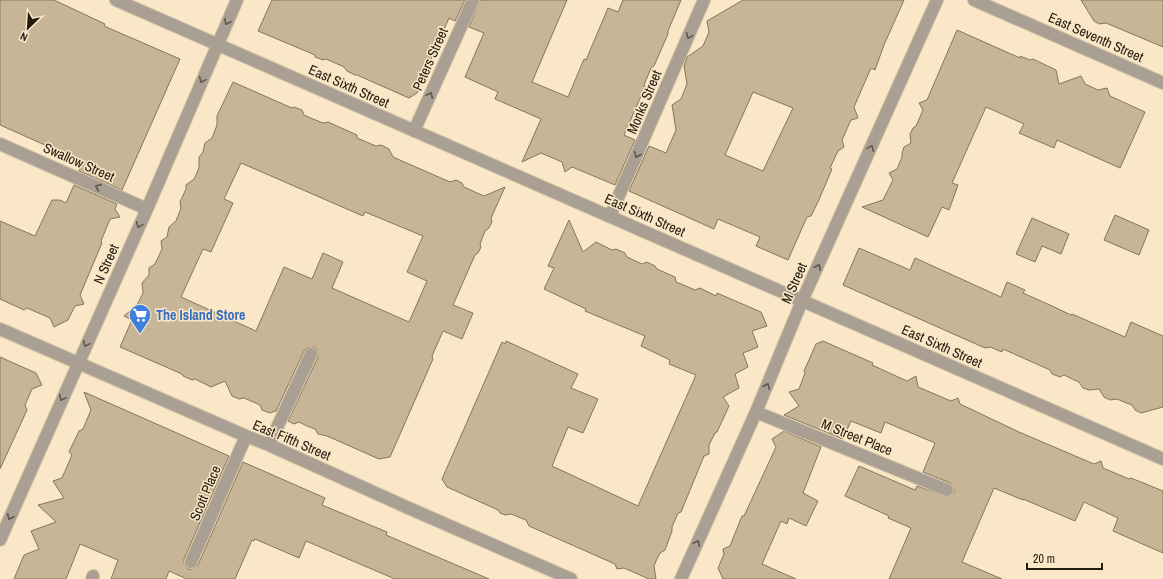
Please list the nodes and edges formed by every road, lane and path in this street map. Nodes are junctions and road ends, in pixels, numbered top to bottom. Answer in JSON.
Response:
{"nodes":[{"id":1,"x":116,"y":0,"type":"edge"},
{"id":2,"x":237,"y":0,"type":"edge"},
{"id":3,"x":473,"y":0,"type":"edge"},
{"id":4,"x":704,"y":0,"type":"edge"},
{"id":5,"x":937,"y":0,"type":"edge"},
{"id":6,"x":974,"y":0,"type":"edge"},
{"id":7,"x":217,"y":44,"type":"junction"},
{"id":8,"x":1163,"y":83,"type":"edge"},
{"id":9,"x":414,"y":131,"type":"junction"},
{"id":10,"x":0,"y":144,"type":"edge"},
{"id":11,"x":147,"y":209,"type":"junction"},
{"id":12,"x":610,"y":216,"type":"junction"},
{"id":13,"x":802,"y":301,"type":"junction"},
{"id":14,"x":0,"y":329,"type":"edge"},
{"id":15,"x":311,"y":354,"type":"dead end"},
{"id":16,"x":78,"y":362,"type":"junction"},
{"id":17,"x":756,"y":412,"type":"junction"},
{"id":18,"x":246,"y":436,"type":"junction"},
{"id":19,"x":269,"y":445,"type":"junction"},
{"id":20,"x":1163,"y":459,"type":"edge"},
{"id":21,"x":947,"y":490,"type":"dead end"},
{"id":22,"x":0,"y":540,"type":"edge"},
{"id":23,"x":191,"y":562,"type":"dead end"},
{"id":24,"x":571,"y":579,"type":"edge"},
{"id":25,"x":681,"y":579,"type":"edge"}],
"edges":[{"from":1,"to":7,"type":"street","name":"East Sixth Street"},
{"from":2,"to":7,"type":"street","name":"N Street","one_way":true},
{"from":9,"to":3,"type":"street","name":"Peters Street","one_way":true},
{"from":4,"to":12,"type":"street","name":"Monks Street","one_way":true},
{"from":13,"to":5,"type":"street","name":"M Street","one_way":true},
{"from":6,"to":8,"type":"street","name":"East Seventh Street"},
{"from":7,"to":9,"type":"street","name":"East Sixth Street"},
{"from":7,"to":11,"type":"street","name":"N Street","one_way":true},
{"from":9,"to":12,"type":"street","name":"East Sixth Street"},
{"from":11,"to":10,"type":"street","name":"Swallow Street","one_way":true},
{"from":11,"to":16,"type":"street","name":"N Street","one_way":true},
{"from":12,"to":13,"type":"street","name":"East Sixth Street"},
{"from":17,"to":13,"type":"street","name":"M Street","one_way":true},
{"from":13,"to":20,"type":"street","name":"East Sixth Street"},
{"from":14,"to":16,"type":"street","name":"East Fifth Street"},
{"from":15,"to":19,"type":"street"},
{"from":16,"to":18,"type":"street","name":"East Fifth Street"},
{"from":16,"to":22,"type":"street","name":"N Street","one_way":true},
{"from":17,"to":21,"type":"street","name":"M Street Place"},
{"from":25,"to":17,"type":"street","name":"M Street","one_way":true},
{"from":18,"to":19,"type":"street","name":"East Fifth Street"},
{"from":18,"to":23,"type":"street","name":"Scott Place"},
{"from":19,"to":24,"type":"street","name":"East Fifth Street"}]}
